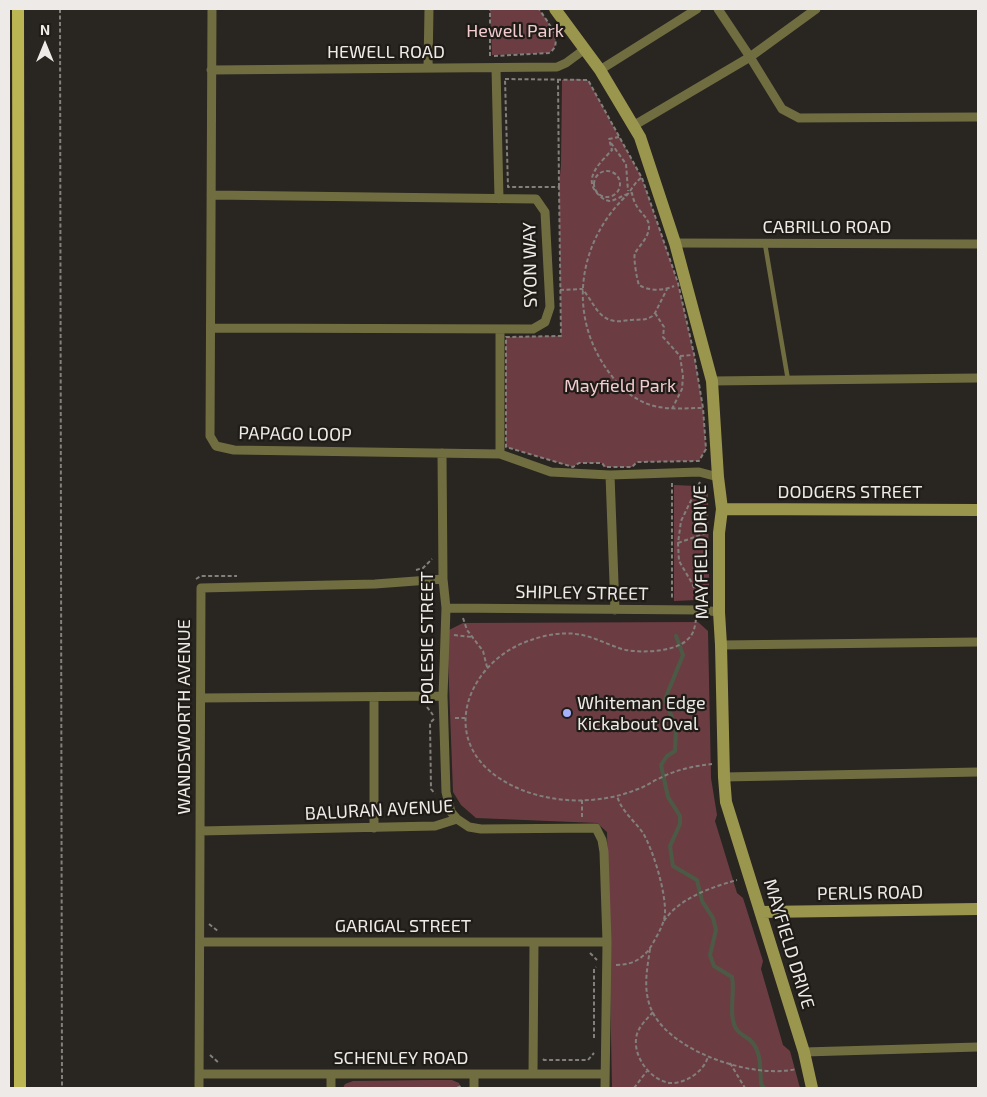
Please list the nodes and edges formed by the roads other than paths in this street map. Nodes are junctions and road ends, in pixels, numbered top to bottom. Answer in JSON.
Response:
{"nodes":[{"id":1,"x":18,"y":9,"type":"edge"},
{"id":2,"x":212,"y":9,"type":"edge"},
{"id":3,"x":429,"y":9,"type":"edge"},
{"id":4,"x":555,"y":9,"type":"edge"},
{"id":5,"x":697,"y":9,"type":"edge"},
{"id":6,"x":718,"y":9,"type":"edge"},
{"id":7,"x":816,"y":9,"type":"edge"},
{"id":8,"x":585,"y":49,"type":"junction"},
{"id":9,"x":750,"y":56,"type":"junction"},
{"id":10,"x":428,"y":68,"type":"junction"},
{"id":11,"x":496,"y":68,"type":"junction"},
{"id":12,"x":211,"y":70,"type":"junction"},
{"id":13,"x":600,"y":70,"type":"junction"},
{"id":14,"x":978,"y":117,"type":"edge"},
{"id":15,"x":633,"y":126,"type":"junction"},
{"id":16,"x":211,"y":195,"type":"junction"},
{"id":17,"x":499,"y":198,"type":"junction"},
{"id":18,"x":675,"y":243,"type":"junction"},
{"id":19,"x":765,"y":244,"type":"junction"},
{"id":20,"x":978,"y":244,"type":"edge"},
{"id":21,"x":210,"y":328,"type":"junction"},
{"id":22,"x":500,"y":330,"type":"junction"},
{"id":23,"x":978,"y":378,"type":"edge"},
{"id":24,"x":788,"y":380,"type":"junction"},
{"id":25,"x":712,"y":382,"type":"junction"},
{"id":26,"x":442,"y":453,"type":"junction"},
{"id":27,"x":500,"y":454,"type":"junction"},
{"id":28,"x":610,"y":475,"type":"junction"},
{"id":29,"x":718,"y":476,"type":"junction"},
{"id":30,"x":722,"y":509,"type":"junction"},
{"id":31,"x":978,"y":510,"type":"edge"},
{"id":32,"x":443,"y":579,"type":"junction"},
{"id":33,"x":446,"y":608,"type":"junction"},
{"id":34,"x":615,"y":610,"type":"junction"},
{"id":35,"x":719,"y":612,"type":"junction"},
{"id":36,"x":978,"y":642,"type":"edge"},
{"id":37,"x":721,"y":645,"type":"junction"},
{"id":38,"x":374,"y":696,"type":"junction"},
{"id":39,"x":443,"y":696,"type":"junction"},
{"id":40,"x":201,"y":698,"type":"junction"},
{"id":41,"x":978,"y":772,"type":"edge"},
{"id":42,"x":724,"y":777,"type":"junction"},
{"id":43,"x":458,"y":819,"type":"junction"},
{"id":44,"x":374,"y":828,"type":"junction"},
{"id":45,"x":200,"y":831,"type":"junction"},
{"id":46,"x":978,"y":909,"type":"edge"},
{"id":47,"x":762,"y":912,"type":"junction"},
{"id":48,"x":200,"y":942,"type":"junction"},
{"id":49,"x":534,"y":942,"type":"junction"},
{"id":50,"x":607,"y":942,"type":"junction"},
{"id":51,"x":978,"y":1047,"type":"edge"},
{"id":52,"x":804,"y":1052,"type":"junction"},
{"id":53,"x":199,"y":1070,"type":"junction"},
{"id":54,"x":474,"y":1074,"type":"junction"},
{"id":55,"x":533,"y":1074,"type":"junction"},
{"id":56,"x":604,"y":1074,"type":"junction"},
{"id":57,"x":331,"y":1075,"type":"junction"},
{"id":58,"x":20,"y":1088,"type":"edge"},
{"id":59,"x":199,"y":1088,"type":"edge"},
{"id":60,"x":331,"y":1088,"type":"edge"},
{"id":61,"x":474,"y":1088,"type":"edge"},
{"id":62,"x":605,"y":1088,"type":"edge"},
{"id":63,"x":812,"y":1088,"type":"edge"}],
"edges":[{"from":1,"to":58,"type":"main road"},
{"from":2,"to":12,"type":"street","name":"PAPAGO LOOP"},
{"from":3,"to":10,"type":"street"},
{"from":4,"to":8,"type":"street","name":"MAYFIELD DRIVE"},
{"from":5,"to":13,"type":"street"},
{"from":6,"to":9,"type":"street"},
{"from":7,"to":9,"type":"street"},
{"from":8,"to":11,"type":"street","name":"HEWELL ROAD"},
{"from":8,"to":13,"type":"street","name":"MAYFIELD DRIVE"},
{"from":9,"to":14,"type":"street"},
{"from":9,"to":15,"type":"street"},
{"from":10,"to":11,"type":"street","name":"HEWELL ROAD"},
{"from":10,"to":12,"type":"street","name":"HEWELL ROAD"},
{"from":11,"to":17,"type":"street"},
{"from":12,"to":16,"type":"street","name":"PAPAGO LOOP"},
{"from":13,"to":15,"type":"street","name":"MAYFIELD DRIVE"},
{"from":15,"to":18,"type":"street","name":"MAYFIELD DRIVE"},
{"from":16,"to":17,"type":"street","name":"SYON WAY"},
{"from":16,"to":21,"type":"street","name":"PAPAGO LOOP"},
{"from":17,"to":22,"type":"street","name":"SYON WAY"},
{"from":18,"to":19,"type":"street","name":"CABRILLO ROAD"},
{"from":18,"to":25,"type":"street","name":"MAYFIELD DRIVE"},
{"from":19,"to":20,"type":"street","name":"CABRILLO ROAD"},
{"from":19,"to":24,"type":"lane"},
{"from":21,"to":22,"type":"street","name":"SYON WAY"},
{"from":21,"to":26,"type":"street","name":"PAPAGO LOOP"},
{"from":22,"to":27,"type":"street"},
{"from":23,"to":24,"type":"street"},
{"from":24,"to":25,"type":"street"},
{"from":25,"to":29,"type":"street","name":"MAYFIELD DRIVE"},
{"from":26,"to":27,"type":"street","name":"PAPAGO LOOP"},
{"from":26,"to":32,"type":"street","name":"POLESIE STREET"},
{"from":27,"to":28,"type":"street","name":"PAPAGO LOOP"},
{"from":28,"to":29,"type":"street","name":"PAPAGO LOOP"},
{"from":28,"to":34,"type":"street"},
{"from":29,"to":30,"type":"street","name":"MAYFIELD DRIVE"},
{"from":30,"to":31,"type":"street","name":"DODGERS STREET"},
{"from":30,"to":35,"type":"street","name":"MAYFIELD DRIVE"},
{"from":32,"to":33,"type":"street","name":"POLESIE STREET"},
{"from":32,"to":40,"type":"street","name":"WANDSWORTH AVENUE"},
{"from":33,"to":34,"type":"street","name":"SHIPLEY STREET"},
{"from":33,"to":39,"type":"street","name":"POLESIE STREET"},
{"from":34,"to":35,"type":"street","name":"SHIPLEY STREET"},
{"from":35,"to":37,"type":"street","name":"MAYFIELD DRIVE"},
{"from":36,"to":37,"type":"street"},
{"from":37,"to":42,"type":"street","name":"MAYFIELD DRIVE"},
{"from":38,"to":39,"type":"street"},
{"from":38,"to":40,"type":"street"},
{"from":38,"to":44,"type":"street"},
{"from":39,"to":43,"type":"street","name":"POLESIE STREET"},
{"from":40,"to":45,"type":"street","name":"WANDSWORTH AVENUE"},
{"from":41,"to":42,"type":"street"},
{"from":42,"to":47,"type":"street","name":"MAYFIELD DRIVE"},
{"from":43,"to":44,"type":"street","name":"BALURAN AVENUE"},
{"from":43,"to":50,"type":"street","name":"BALURAN AVENUE"},
{"from":44,"to":45,"type":"street","name":"BALURAN AVENUE"},
{"from":45,"to":48,"type":"street","name":"WANDSWORTH AVENUE"},
{"from":46,"to":47,"type":"street","name":"PERLIS ROAD"},
{"from":47,"to":52,"type":"street","name":"MAYFIELD DRIVE"},
{"from":48,"to":49,"type":"street","name":"GARIGAL STREET"},
{"from":48,"to":53,"type":"street","name":"WANDSWORTH AVENUE"},
{"from":49,"to":50,"type":"street","name":"GARIGAL STREET"},
{"from":49,"to":55,"type":"street"},
{"from":50,"to":56,"type":"street","name":"BALURAN AVENUE"},
{"from":51,"to":52,"type":"street"},
{"from":52,"to":63,"type":"street","name":"MAYFIELD DRIVE"},
{"from":53,"to":57,"type":"street","name":"SCHENLEY ROAD"},
{"from":53,"to":59,"type":"street","name":"WANDSWORTH AVENUE"},
{"from":54,"to":55,"type":"street","name":"SCHENLEY ROAD"},
{"from":54,"to":57,"type":"street","name":"SCHENLEY ROAD"},
{"from":54,"to":61,"type":"street"},
{"from":55,"to":56,"type":"street","name":"SCHENLEY ROAD"},
{"from":56,"to":62,"type":"street","name":"BALURAN AVENUE"},
{"from":57,"to":60,"type":"street"}]}
